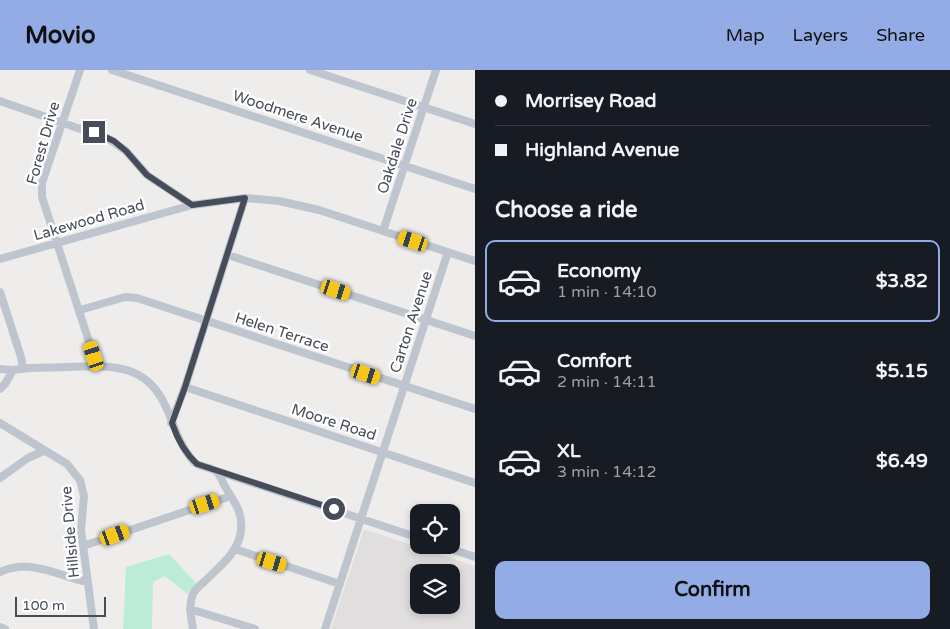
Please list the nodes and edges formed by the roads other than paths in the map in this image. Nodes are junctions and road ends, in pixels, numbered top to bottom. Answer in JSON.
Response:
{"nodes":[{"id":1,"x":80,"y":70,"type":"edge"},
{"id":2,"x":112,"y":70,"type":"edge"},
{"id":3,"x":310,"y":70,"type":"edge"},
{"id":4,"x":436,"y":70,"type":"edge"},
{"id":5,"x":0,"y":101,"type":"edge"},
{"id":6,"x":424,"y":108,"type":"junction"},
{"id":7,"x":62,"y":122,"type":"junction"},
{"id":8,"x":475,"y":124,"type":"edge"},
{"id":9,"x":405,"y":166,"type":"junction"},
{"id":10,"x":475,"y":189,"type":"edge"},
{"id":11,"x":245,"y":198,"type":"junction"},
{"id":12,"x":192,"y":205,"type":"junction"},
{"id":13,"x":383,"y":231,"type":"junction"},
{"id":14,"x":57,"y":243,"type":"junction"},
{"id":15,"x":448,"y":252,"type":"junction"},
{"id":16,"x":228,"y":255,"type":"junction"},
{"id":17,"x":0,"y":259,"type":"edge"},
{"id":18,"x":475,"y":261,"type":"edge"},
{"id":19,"x":0,"y":292,"type":"edge"},
{"id":20,"x":80,"y":310,"type":"junction"},
{"id":21,"x":426,"y":320,"type":"junction"},
{"id":22,"x":206,"y":321,"type":"junction"},
{"id":23,"x":475,"y":336,"type":"edge"},
{"id":24,"x":95,"y":366,"type":"junction"},
{"id":25,"x":23,"y":369,"type":"junction"},
{"id":26,"x":0,"y":370,"type":"edge"},
{"id":27,"x":13,"y":370,"type":"junction"},
{"id":28,"x":404,"y":386,"type":"junction"},
{"id":29,"x":185,"y":387,"type":"junction"},
{"id":30,"x":0,"y":389,"type":"edge"},
{"id":31,"x":475,"y":409,"type":"edge"},
{"id":32,"x":0,"y":423,"type":"edge"},
{"id":33,"x":172,"y":423,"type":"junction"},
{"id":34,"x":44,"y":451,"type":"junction"},
{"id":35,"x":383,"y":452,"type":"junction"},
{"id":36,"x":216,"y":471,"type":"junction"},
{"id":37,"x":0,"y":478,"type":"edge"},
{"id":38,"x":475,"y":483,"type":"edge"},
{"id":39,"x":231,"y":496,"type":"junction"},
{"id":40,"x":361,"y":519,"type":"junction"},
{"id":41,"x":410,"y":535,"type":"edge"},
{"id":42,"x":84,"y":546,"type":"junction"},
{"id":43,"x":235,"y":549,"type":"junction"},
{"id":44,"x":460,"y":552,"type":"edge"},
{"id":45,"x":475,"y":557,"type":"edge"},
{"id":46,"x":0,"y":572,"type":"edge"},
{"id":47,"x":88,"y":582,"type":"junction"},
{"id":48,"x":340,"y":584,"type":"junction"},
{"id":49,"x":190,"y":609,"type":"junction"},
{"id":50,"x":0,"y":627,"type":"edge"},
{"id":51,"x":5,"y":629,"type":"edge"},
{"id":52,"x":94,"y":629,"type":"edge"},
{"id":53,"x":193,"y":629,"type":"edge"},
{"id":54,"x":255,"y":629,"type":"edge"},
{"id":55,"x":325,"y":629,"type":"edge"}],
"edges":[{"from":1,"to":7,"type":"street","name":"Forest Drive"},
{"from":2,"to":9,"type":"street","name":"Woodmere Avenue"},
{"from":3,"to":6,"type":"street"},
{"from":4,"to":6,"type":"street","name":"Oakdale Drive"},
{"from":5,"to":7,"type":"street"},
{"from":6,"to":8,"type":"street"},
{"from":6,"to":9,"type":"street","name":"Oakdale Drive"},
{"from":7,"to":12,"type":"street"},
{"from":7,"to":14,"type":"street","name":"Forest Drive"},
{"from":9,"to":10,"type":"street","name":"Woodmere Avenue"},
{"from":9,"to":13,"type":"street","name":"Oakdale Drive"},
{"from":11,"to":12,"type":"street","name":"Lakewood Road"},
{"from":11,"to":13,"type":"street","name":"Lakewood Road"},
{"from":11,"to":16,"type":"street"},
{"from":12,"to":14,"type":"street","name":"Lakewood Road"},
{"from":13,"to":15,"type":"street","name":"Lakewood Road"},
{"from":14,"to":17,"type":"street","name":"Lakewood Road"},
{"from":14,"to":20,"type":"street","name":"Forest Drive"},
{"from":15,"to":18,"type":"street","name":"Lakewood Road"},
{"from":15,"to":21,"type":"street","name":"Carton Avenue"},
{"from":16,"to":21,"type":"street"},
{"from":16,"to":22,"type":"street"},
{"from":19,"to":25,"type":"street"},
{"from":20,"to":22,"type":"street","name":"Helen Terrace"},
{"from":20,"to":24,"type":"street","name":"Forest Drive"},
{"from":21,"to":23,"type":"street"},
{"from":21,"to":28,"type":"street","name":"Carton Avenue"},
{"from":22,"to":28,"type":"street","name":"Helen Terrace"},
{"from":22,"to":29,"type":"street"},
{"from":24,"to":25,"type":"street"},
{"from":24,"to":33,"type":"street"},
{"from":25,"to":27,"type":"street"},
{"from":26,"to":27,"type":"street"},
{"from":27,"to":30,"type":"street"},
{"from":28,"to":31,"type":"street","name":"Helen Terrace"},
{"from":28,"to":35,"type":"street","name":"Carton Avenue"},
{"from":29,"to":33,"type":"street"},
{"from":29,"to":35,"type":"street","name":"Moore Road"},
{"from":32,"to":34,"type":"street","name":"Hillside Drive"},
{"from":33,"to":36,"type":"street"},
{"from":34,"to":37,"type":"street"},
{"from":34,"to":42,"type":"street","name":"Hillside Drive"},
{"from":35,"to":38,"type":"street","name":"Moore Road"},
{"from":35,"to":40,"type":"street","name":"Carton Avenue"},
{"from":36,"to":39,"type":"street"},
{"from":36,"to":40,"type":"street"},
{"from":39,"to":42,"type":"street"},
{"from":39,"to":43,"type":"street"},
{"from":40,"to":41,"type":"street"},
{"from":40,"to":48,"type":"street","name":"Carton Avenue"},
{"from":42,"to":47,"type":"street","name":"Hillside Drive"},
{"from":43,"to":48,"type":"street"},
{"from":43,"to":49,"type":"street"},
{"from":44,"to":45,"type":"street"},
{"from":46,"to":47,"type":"street"},
{"from":47,"to":52,"type":"street","name":"Hillside Drive"},
{"from":48,"to":55,"type":"street","name":"Carton Avenue"},
{"from":49,"to":53,"type":"street"},
{"from":49,"to":54,"type":"street"},
{"from":50,"to":51,"type":"street"}]}
